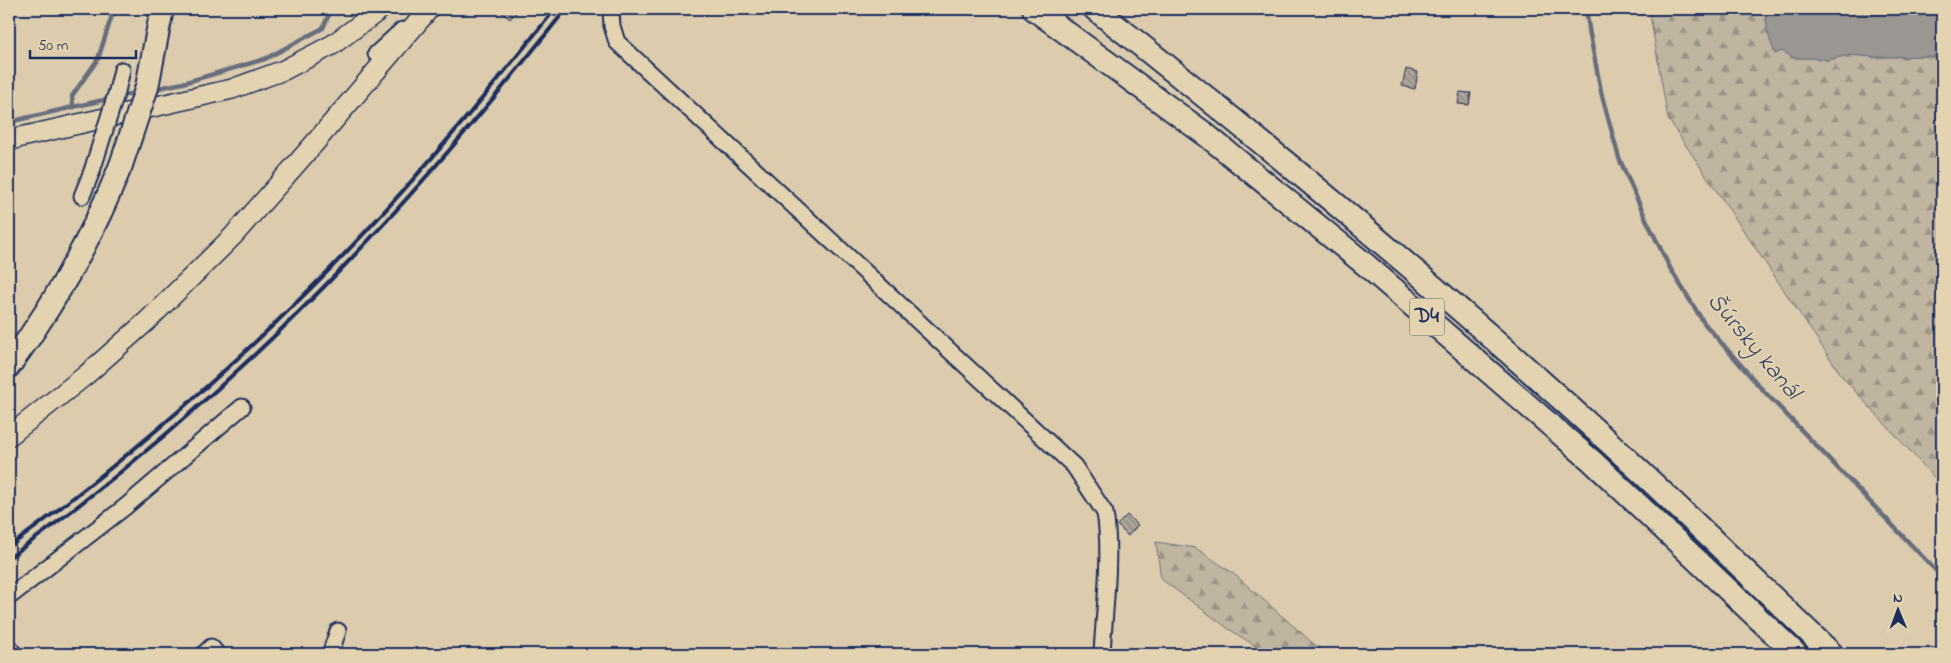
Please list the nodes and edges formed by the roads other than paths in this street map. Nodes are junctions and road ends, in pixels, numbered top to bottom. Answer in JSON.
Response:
{"nodes":[{"id":1,"x":162,"y":9,"type":"edge"},
{"id":2,"x":380,"y":9,"type":"edge"},
{"id":3,"x":428,"y":9,"type":"edge"},
{"id":4,"x":612,"y":9,"type":"edge"},
{"id":5,"x":1034,"y":9,"type":"edge"},
{"id":6,"x":1095,"y":9,"type":"edge"},
{"id":7,"x":376,"y":54,"type":"dead end"},
{"id":8,"x":122,"y":70,"type":"dead end"},
{"id":9,"x":9,"y":141,"type":"edge"},
{"id":10,"x":82,"y":196,"type":"dead end"},
{"id":11,"x":9,"y":366,"type":"edge"},
{"id":12,"x":242,"y":408,"type":"dead end"},
{"id":13,"x":9,"y":436,"type":"edge"},
{"id":14,"x":9,"y":597,"type":"edge"},
{"id":15,"x":338,"y":632,"type":"dead end"},
{"id":16,"x":9,"y":647,"type":"edge"},
{"id":17,"x":14,"y":654,"type":"edge"},
{"id":18,"x":204,"y":654,"type":"edge"},
{"id":19,"x":217,"y":654,"type":"edge"},
{"id":20,"x":330,"y":654,"type":"edge"},
{"id":21,"x":1102,"y":654,"type":"edge"},
{"id":22,"x":1796,"y":654,"type":"edge"},
{"id":23,"x":1832,"y":654,"type":"edge"}],
"edges":[{"from":1,"to":11,"type":"highway","bridge":true},
{"from":2,"to":9,"type":"main road"},
{"from":3,"to":7,"type":"lane"},
{"from":3,"to":13,"type":"main road"},
{"from":4,"to":21,"type":"lane"},
{"from":5,"to":22,"type":"highway","number":"D4"},
{"from":6,"to":23,"type":"highway","number":"D4"},
{"from":8,"to":10,"type":"lane","bridge":true},
{"from":12,"to":14,"type":"lane"},
{"from":15,"to":20,"type":"lane"},
{"from":16,"to":17,"type":"lane"},
{"from":18,"to":19,"type":"lane"}]}
